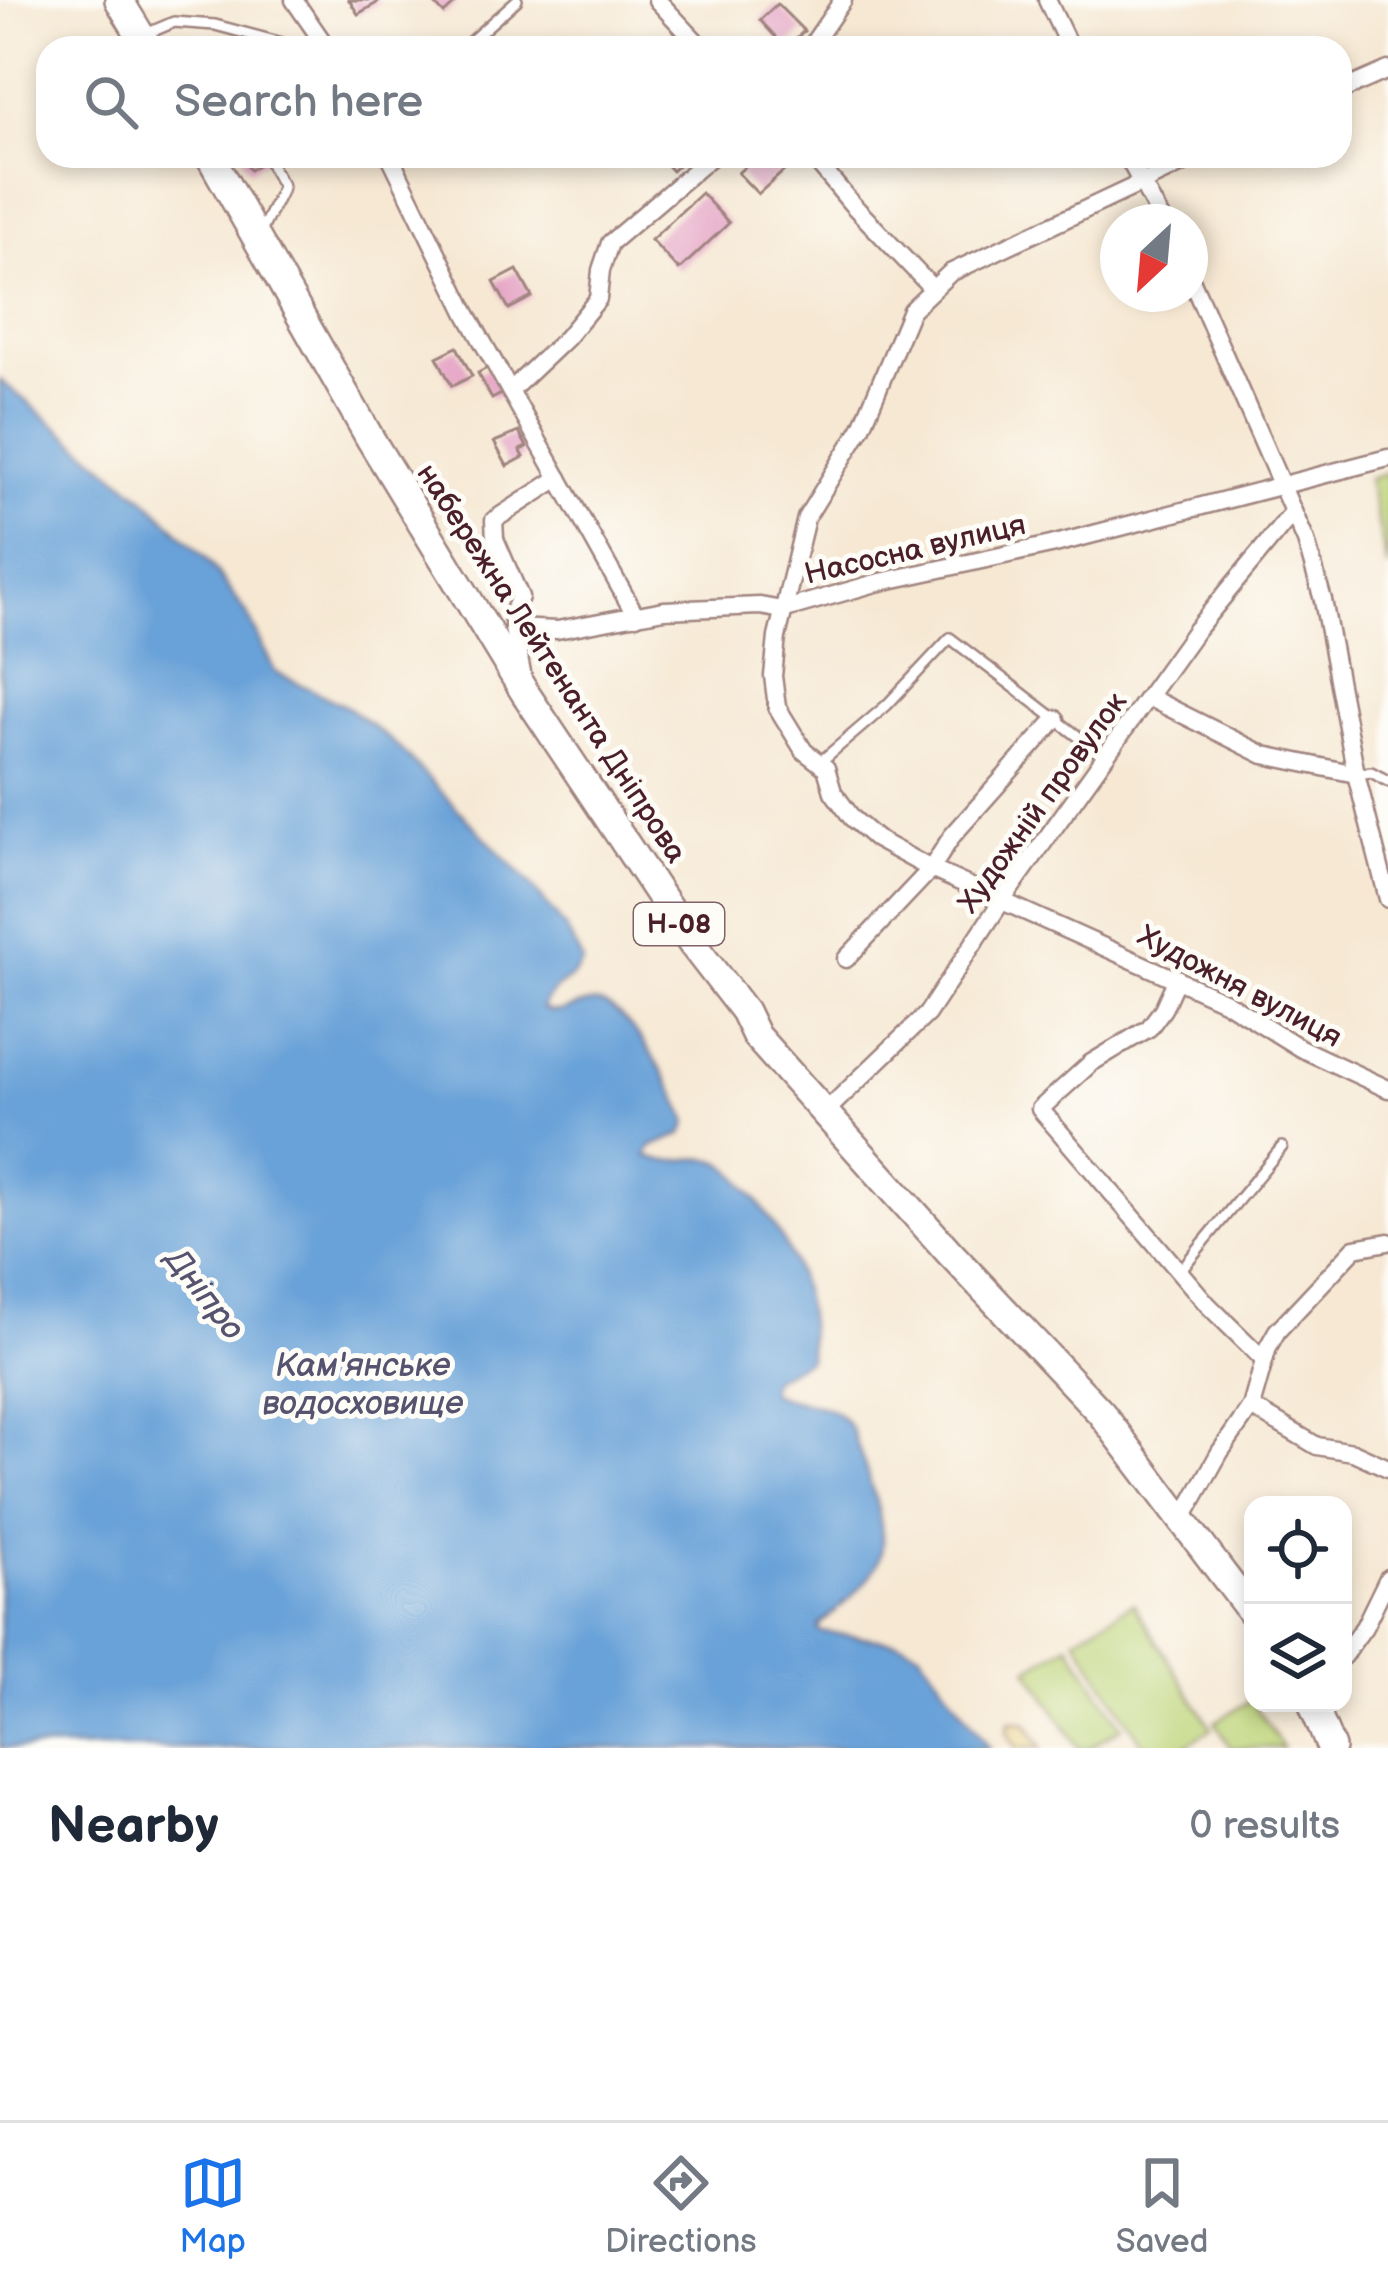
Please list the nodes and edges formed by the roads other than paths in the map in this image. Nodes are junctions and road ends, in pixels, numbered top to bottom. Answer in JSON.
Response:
{"nodes":[{"id":1,"x":119,"y":0,"type":"edge"},
{"id":2,"x":294,"y":0,"type":"edge"},
{"id":3,"x":517,"y":0,"type":"edge"},
{"id":4,"x":657,"y":0,"type":"edge"},
{"id":5,"x":843,"y":0,"type":"edge"},
{"id":6,"x":1047,"y":0,"type":"edge"},
{"id":7,"x":140,"y":36,"type":"edge"},
{"id":8,"x":153,"y":36,"type":"edge"},
{"id":9,"x":257,"y":36,"type":"edge"},
{"id":10,"x":319,"y":36,"type":"edge"},
{"id":11,"x":476,"y":36,"type":"edge"},
{"id":12,"x":691,"y":36,"type":"edge"},
{"id":13,"x":818,"y":36,"type":"edge"},
{"id":14,"x":1064,"y":36,"type":"edge"},
{"id":15,"x":1388,"y":70,"type":"edge"},
{"id":16,"x":1352,"y":86,"type":"edge"},
{"id":17,"x":217,"y":168,"type":"edge"},
{"id":18,"x":273,"y":168,"type":"edge"},
{"id":19,"x":396,"y":168,"type":"edge"},
{"id":20,"x":698,"y":168,"type":"edge"},
{"id":21,"x":822,"y":168,"type":"edge"},
{"id":22,"x":1133,"y":168,"type":"edge"},
{"id":23,"x":1171,"y":168,"type":"edge"},
{"id":24,"x":1140,"y":181,"type":"junction"},
{"id":25,"x":1152,"y":204,"type":"edge"},
{"id":26,"x":257,"y":241,"type":"junction"},
{"id":27,"x":932,"y":288,"type":"junction"},
{"id":28,"x":1205,"y":312,"type":"edge"},
{"id":29,"x":510,"y":391,"type":"junction"},
{"id":30,"x":1388,"y":458,"type":"edge"},
{"id":31,"x":559,"y":478,"type":"junction"},
{"id":32,"x":1281,"y":485,"type":"junction"},
{"id":33,"x":1293,"y":512,"type":"junction"},
{"id":34,"x":782,"y":610,"type":"junction"},
{"id":35,"x":636,"y":616,"type":"junction"},
{"id":36,"x":525,"y":693,"type":"junction"},
{"id":37,"x":1150,"y":698,"type":"junction"},
{"id":38,"x":1056,"y":719,"type":"junction"},
{"id":39,"x":1106,"y":757,"type":"junction"},
{"id":40,"x":819,"y":763,"type":"junction"},
{"id":41,"x":1356,"y":774,"type":"junction"},
{"id":42,"x":1388,"y":781,"type":"edge"},
{"id":43,"x":931,"y":869,"type":"junction"},
{"id":44,"x":1388,"y":898,"type":"edge"},
{"id":45,"x":1003,"y":899,"type":"junction"},
{"id":46,"x":846,"y":959,"type":"dead end"},
{"id":47,"x":1177,"y":978,"type":"junction"},
{"id":48,"x":1388,"y":1089,"type":"edge"},
{"id":49,"x":823,"y":1114,"type":"junction"},
{"id":50,"x":1282,"y":1147,"type":"dead end"},
{"id":51,"x":1388,"y":1243,"type":"edge"},
{"id":52,"x":1179,"y":1272,"type":"junction"},
{"id":53,"x":1264,"y":1360,"type":"junction"},
{"id":54,"x":1251,"y":1407,"type":"junction"},
{"id":55,"x":1388,"y":1468,"type":"edge"},
{"id":56,"x":1182,"y":1520,"type":"junction"},
{"id":57,"x":1388,"y":1578,"type":"edge"},
{"id":58,"x":1245,"y":1604,"type":"edge"},
{"id":59,"x":1352,"y":1640,"type":"edge"},
{"id":60,"x":1316,"y":1712,"type":"edge"},
{"id":61,"x":1331,"y":1748,"type":"edge"}],
"edges":[{"from":1,"to":7,"type":"main road"},
{"from":2,"to":10,"type":"street"},
{"from":3,"to":11,"type":"lane"},
{"from":4,"to":12,"type":"street"},
{"from":5,"to":13,"type":"street"},
{"from":6,"to":14,"type":"street"},
{"from":8,"to":9,"type":"lane"},
{"from":15,"to":16,"type":"street"},
{"from":17,"to":26,"type":"main road","name":"набережна Лейтенанта Дніпрова","number":"Н-08"},
{"from":18,"to":26,"type":"lane"},
{"from":19,"to":29,"type":"street"},
{"from":20,"to":29,"type":"street"},
{"from":21,"to":27,"type":"street"},
{"from":22,"to":24,"type":"street"},
{"from":23,"to":24,"type":"street"},
{"from":24,"to":25,"type":"street"},
{"from":24,"to":27,"type":"street"},
{"from":26,"to":36,"type":"main road","name":"набережна Лейтенанта Дніпрова","number":"Н-08"},
{"from":27,"to":34,"type":"street","name":"Художня вулиця"},
{"from":28,"to":32,"type":"street"},
{"from":29,"to":31,"type":"street"},
{"from":30,"to":32,"type":"street","name":"Насосна вулиця"},
{"from":31,"to":35,"type":"street"},
{"from":31,"to":36,"type":"street"},
{"from":32,"to":33,"type":"street"},
{"from":32,"to":34,"type":"street","name":"Насосна вулиця"},
{"from":33,"to":37,"type":"street","name":"Художній провулок"},
{"from":33,"to":41,"type":"street"},
{"from":34,"to":35,"type":"street","name":"Насосна вулиця"},
{"from":34,"to":40,"type":"street","name":"Художня вулиця"},
{"from":35,"to":36,"type":"street","name":"Насосна вулиця"},
{"from":36,"to":49,"type":"main road","name":"набережна Лейтенанта Дніпрова","number":"Н-08"},
{"from":37,"to":39,"type":"street","name":"Художній провулок"},
{"from":37,"to":41,"type":"street"},
{"from":38,"to":39,"type":"lane"},
{"from":38,"to":40,"type":"lane"},
{"from":38,"to":43,"type":"street"},
{"from":39,"to":45,"type":"street","name":"Художній провулок"},
{"from":40,"to":43,"type":"street","name":"Художня вулиця"},
{"from":41,"to":42,"type":"lane"},
{"from":41,"to":44,"type":"street"},
{"from":43,"to":45,"type":"street","name":"Художня вулиця"},
{"from":43,"to":46,"type":"street"},
{"from":45,"to":47,"type":"street","name":"Художня вулиця"},
{"from":45,"to":49,"type":"street","name":"Художній провулок"},
{"from":47,"to":48,"type":"street","name":"Художня вулиця"},
{"from":47,"to":52,"type":"street"},
{"from":49,"to":56,"type":"main road","name":"набережна Лейтенанта Дніпрова","number":"Н-08"},
{"from":50,"to":52,"type":"lane"},
{"from":51,"to":53,"type":"street"},
{"from":52,"to":53,"type":"street"},
{"from":53,"to":54,"type":"street"},
{"from":54,"to":55,"type":"street"},
{"from":54,"to":56,"type":"street"},
{"from":56,"to":58,"type":"main road","name":"набережна Лейтенанта Дніпрова","number":"Н-08"},
{"from":57,"to":59,"type":"street"},
{"from":60,"to":61,"type":"main road"}]}
